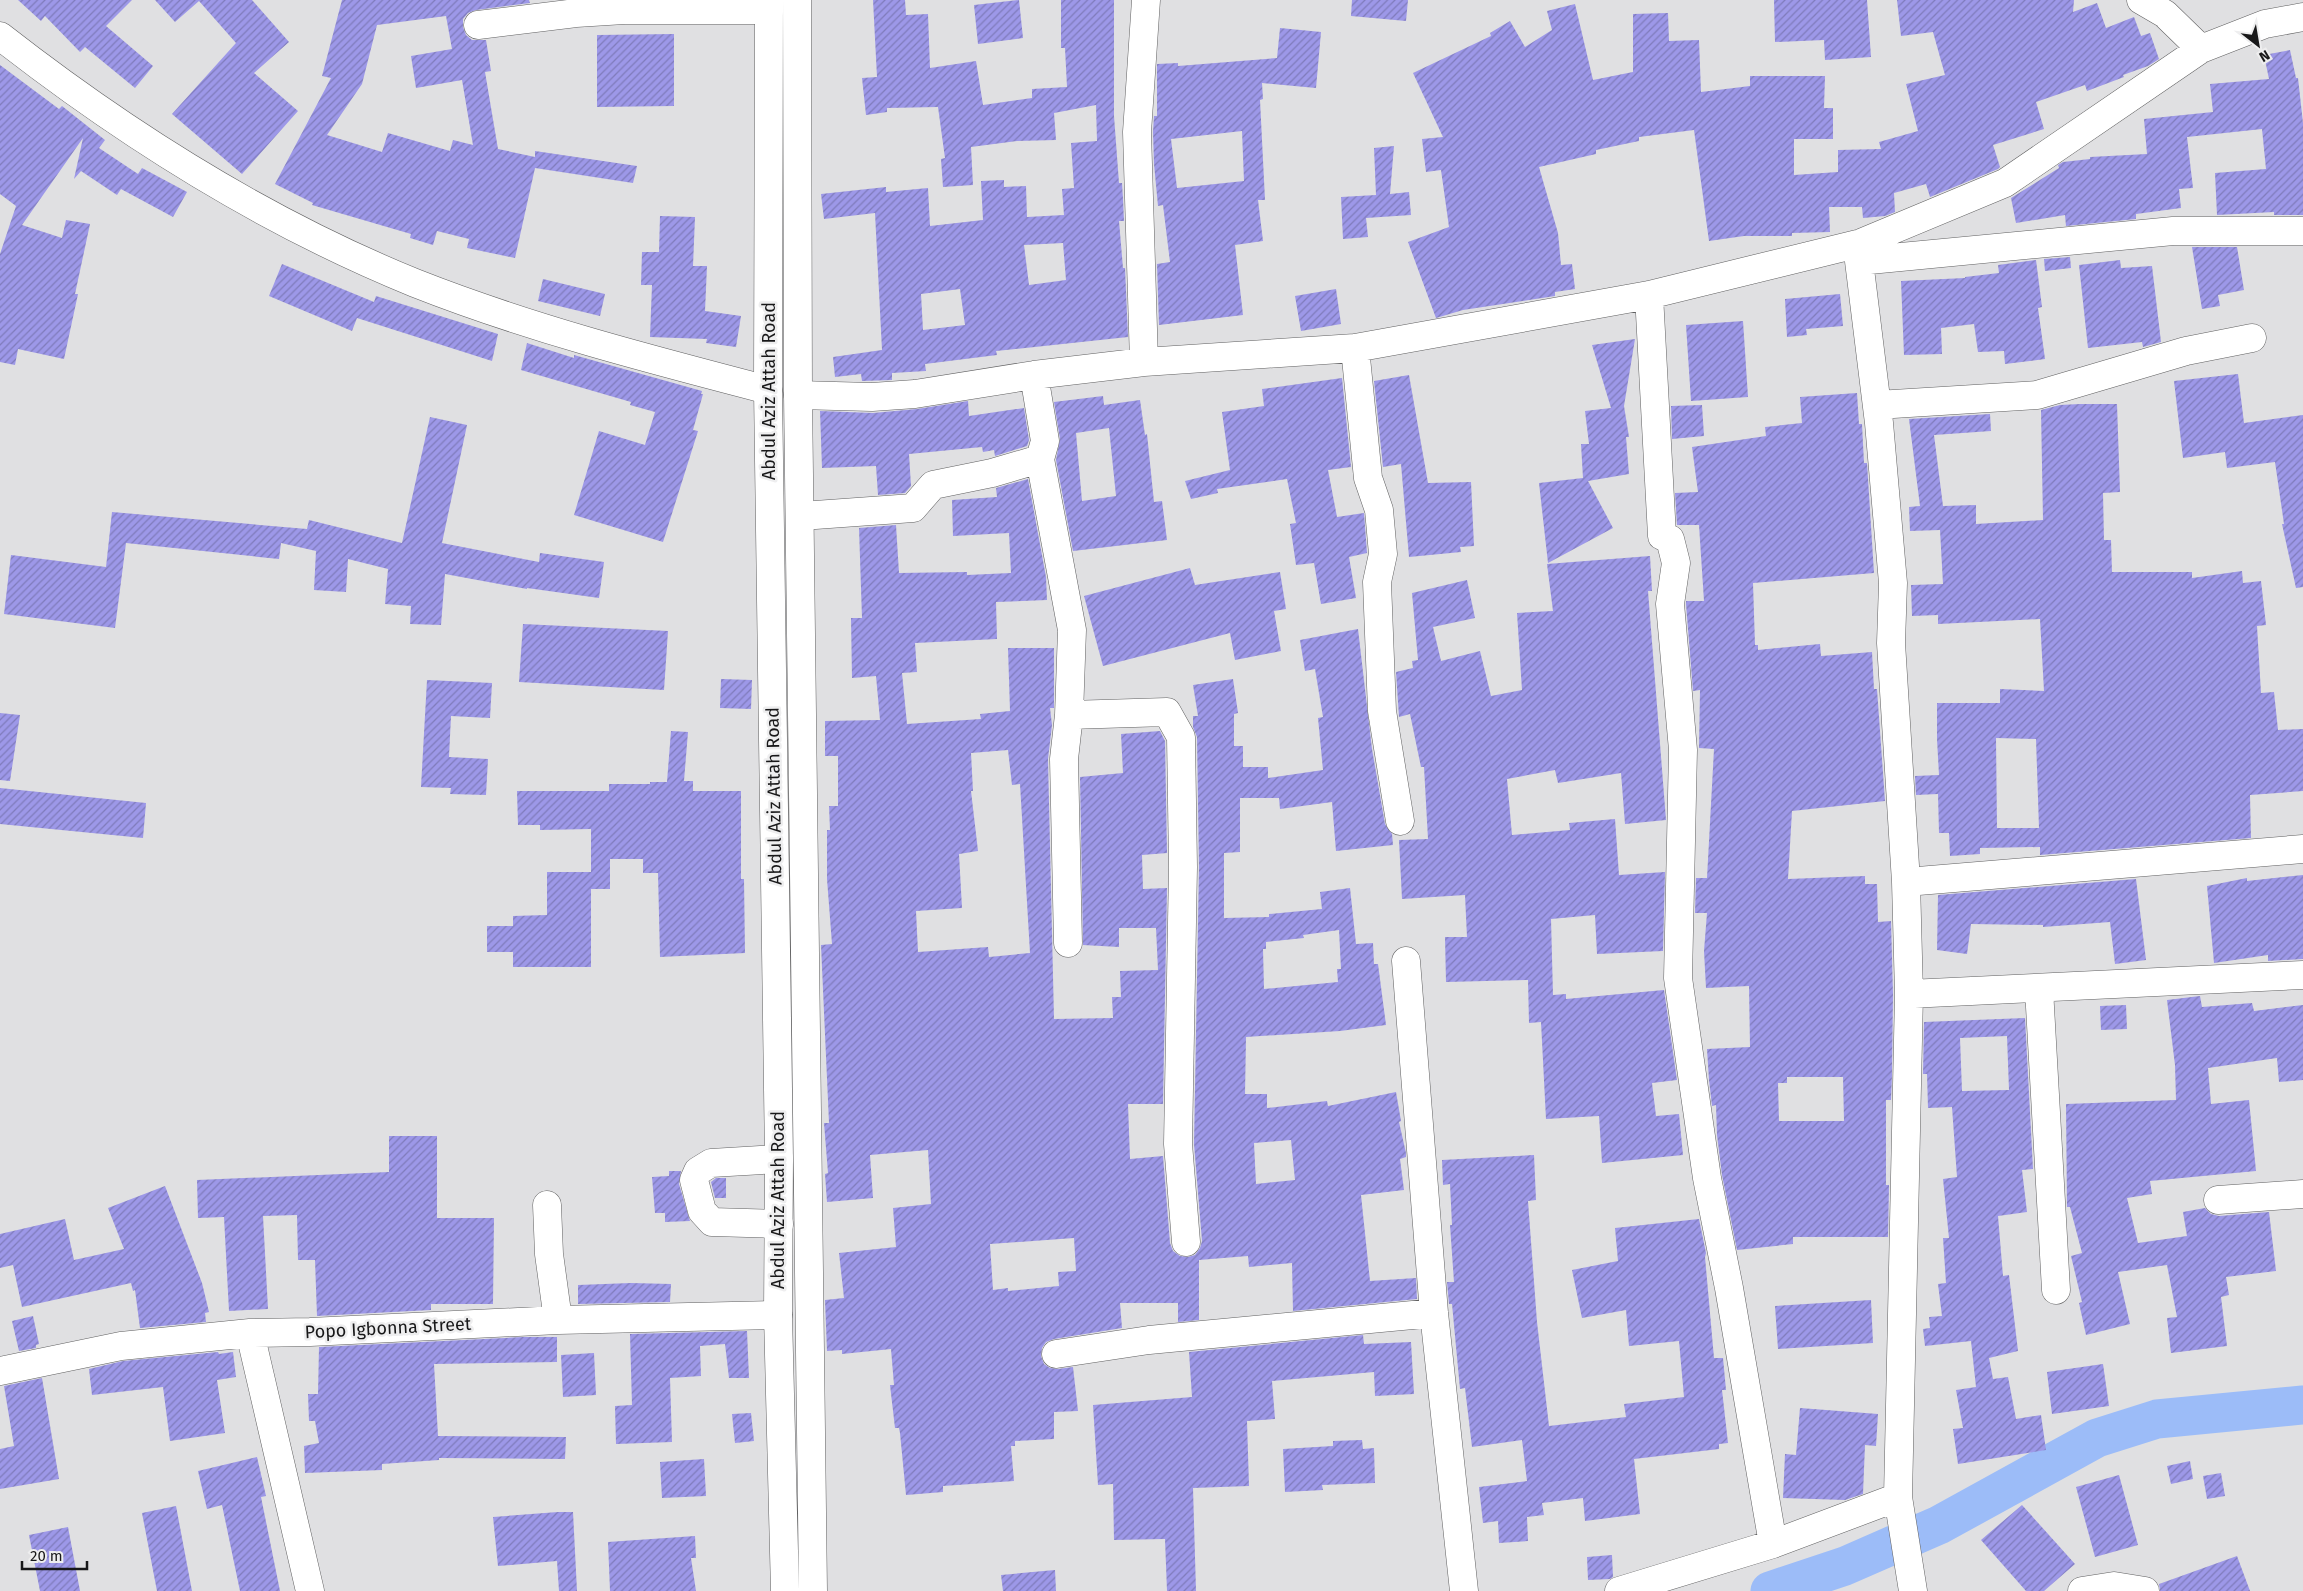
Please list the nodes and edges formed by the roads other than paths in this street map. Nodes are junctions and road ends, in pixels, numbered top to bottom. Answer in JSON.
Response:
{"nodes":[{"id":1,"x":797,"y":0,"type":"edge"},
{"id":2,"x":1146,"y":0,"type":"edge"},
{"id":3,"x":2140,"y":0,"type":"edge"},
{"id":4,"x":769,"y":5,"type":"edge"},
{"id":5,"x":2303,"y":17,"type":"edge"},
{"id":6,"x":478,"y":25,"type":"dead end"},
{"id":7,"x":0,"y":37,"type":"edge"},
{"id":8,"x":2201,"y":49,"type":"junction"},
{"id":9,"x":2303,"y":231,"type":"edge"},
{"id":10,"x":1860,"y":252,"type":"junction"},
{"id":11,"x":1649,"y":295,"type":"junction"},
{"id":12,"x":2252,"y":338,"type":"dead end"},
{"id":13,"x":1355,"y":348,"type":"junction"},
{"id":14,"x":1144,"y":362,"type":"junction"},
{"id":15,"x":1034,"y":375,"type":"junction"},
{"id":16,"x":768,"y":390,"type":"junction"},
{"id":17,"x":798,"y":396,"type":"junction"},
{"id":18,"x":1877,"y":405,"type":"junction"},
{"id":19,"x":1040,"y":459,"type":"junction"},
{"id":20,"x":801,"y":516,"type":"junction"},
{"id":21,"x":1069,"y":715,"type":"junction"},
{"id":22,"x":1400,"y":821,"type":"dead end"},
{"id":23,"x":2303,"y":849,"type":"edge"},
{"id":24,"x":1906,"y":882,"type":"junction"},
{"id":25,"x":1068,"y":943,"type":"dead end"},
{"id":26,"x":1406,"y":961,"type":"dead end"},
{"id":27,"x":2303,"y":975,"type":"edge"},
{"id":28,"x":2039,"y":989,"type":"junction"},
{"id":29,"x":1909,"y":994,"type":"junction"},
{"id":30,"x":779,"y":1159,"type":"junction"},
{"id":31,"x":2303,"y":1194,"type":"edge"},
{"id":32,"x":2218,"y":1200,"type":"dead end"},
{"id":33,"x":547,"y":1205,"type":"dead end"},
{"id":34,"x":779,"y":1224,"type":"junction"},
{"id":35,"x":1186,"y":1242,"type":"dead end"},
{"id":36,"x":2056,"y":1290,"type":"dead end"},
{"id":37,"x":1434,"y":1314,"type":"junction"},
{"id":38,"x":778,"y":1315,"type":"junction"},
{"id":39,"x":558,"y":1320,"type":"junction"},
{"id":40,"x":250,"y":1333,"type":"junction"},
{"id":41,"x":1056,"y":1354,"type":"dead end"},
{"id":42,"x":0,"y":1371,"type":"edge"},
{"id":43,"x":1899,"y":1506,"type":"junction"},
{"id":44,"x":1773,"y":1544,"type":"junction"},
{"id":45,"x":1911,"y":1578,"type":"edge"},
{"id":46,"x":310,"y":1591,"type":"edge"},
{"id":47,"x":785,"y":1591,"type":"edge"},
{"id":48,"x":813,"y":1591,"type":"edge"},
{"id":49,"x":1464,"y":1591,"type":"edge"},
{"id":50,"x":1619,"y":1591,"type":"edge"},
{"id":51,"x":2082,"y":1591,"type":"edge"},
{"id":52,"x":2145,"y":1591,"type":"edge"}],
"edges":[{"from":1,"to":17,"type":"main road","name":"Abdul Aziz Attah Road"},
{"from":2,"to":14,"type":"main road"},
{"from":3,"to":8,"type":"main road"},
{"from":4,"to":6,"type":"main road"},
{"from":4,"to":16,"type":"main road","name":"Abdul Aziz Attah Road"},
{"from":5,"to":8,"type":"main road"},
{"from":7,"to":16,"type":"main road"},
{"from":8,"to":10,"type":"main road"},
{"from":9,"to":10,"type":"main road"},
{"from":10,"to":11,"type":"main road"},
{"from":10,"to":18,"type":"main road"},
{"from":11,"to":13,"type":"main road"},
{"from":11,"to":44,"type":"main road"},
{"from":12,"to":18,"type":"main road"},
{"from":13,"to":14,"type":"main road"},
{"from":13,"to":22,"type":"main road"},
{"from":14,"to":15,"type":"main road"},
{"from":15,"to":17,"type":"main road"},
{"from":15,"to":19,"type":"main road"},
{"from":16,"to":30,"type":"main road","name":"Abdul Aziz Attah Road"},
{"from":17,"to":20,"type":"main road","name":"Abdul Aziz Attah Road"},
{"from":18,"to":24,"type":"main road"},
{"from":19,"to":20,"type":"main road"},
{"from":19,"to":21,"type":"main road"},
{"from":20,"to":48,"type":"main road","name":"Abdul Aziz Attah Road"},
{"from":21,"to":25,"type":"main road"},
{"from":21,"to":35,"type":"main road"},
{"from":23,"to":24,"type":"main road"},
{"from":24,"to":29,"type":"main road"},
{"from":26,"to":37,"type":"main road"},
{"from":27,"to":28,"type":"main road"},
{"from":28,"to":29,"type":"main road"},
{"from":28,"to":36,"type":"main road"},
{"from":29,"to":43,"type":"main road"},
{"from":30,"to":34,"type":"main road","name":"Abdul Aziz Attah Road"},
{"from":30,"to":34,"type":"main road"},
{"from":31,"to":32,"type":"main road"},
{"from":33,"to":39,"type":"main road"},
{"from":34,"to":38,"type":"main road","name":"Abdul Aziz Attah Road"},
{"from":37,"to":41,"type":"main road"},
{"from":37,"to":49,"type":"main road"},
{"from":38,"to":39,"type":"main road","name":"Popo Igbonna Street"},
{"from":38,"to":47,"type":"main road","name":"Abdul Aziz Attah Road"},
{"from":39,"to":40,"type":"main road","name":"Popo Igbonna Street"},
{"from":40,"to":42,"type":"main road","name":"Popo Igbonna Street"},
{"from":40,"to":46,"type":"main road"},
{"from":43,"to":44,"type":"main road"},
{"from":43,"to":45,"type":"main road"},
{"from":44,"to":50,"type":"main road"},
{"from":51,"to":52,"type":"main road"}]}
